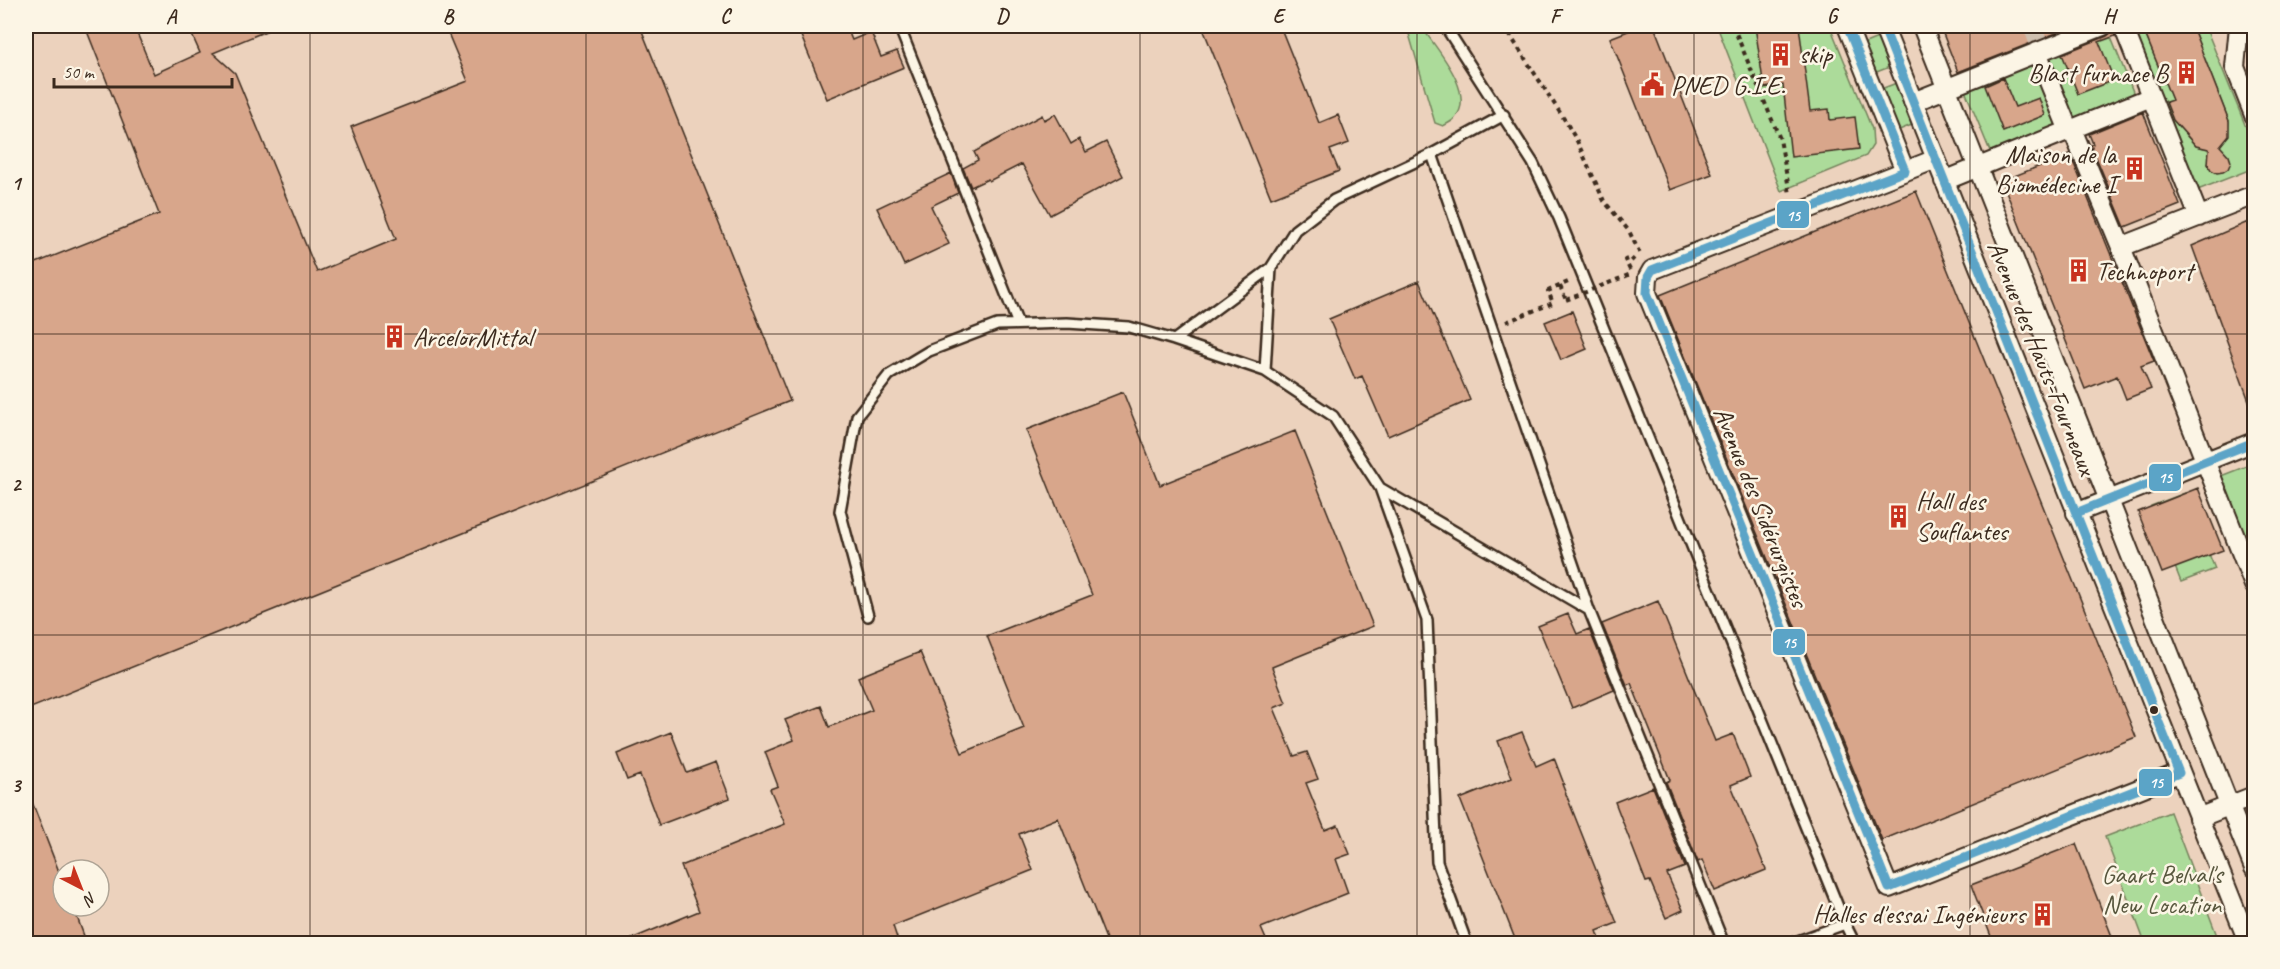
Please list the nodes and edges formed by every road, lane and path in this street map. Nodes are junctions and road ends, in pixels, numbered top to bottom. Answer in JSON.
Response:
{"nodes":[{"id":1,"x":899,"y":26,"type":"edge"},
{"id":2,"x":1445,"y":26,"type":"edge"},
{"id":3,"x":1504,"y":26,"type":"edge"},
{"id":4,"x":1733,"y":26,"type":"edge"},
{"id":5,"x":1847,"y":26,"type":"edge"},
{"id":6,"x":1882,"y":26,"type":"edge"},
{"id":7,"x":1922,"y":26,"type":"edge"},
{"id":8,"x":2103,"y":26,"type":"edge"},
{"id":9,"x":2122,"y":26,"type":"edge"},
{"id":10,"x":2239,"y":26,"type":"edge"},
{"id":11,"x":2039,"y":49,"type":"junction"},
{"id":12,"x":1947,"y":89,"type":"junction"},
{"id":13,"x":2151,"y":97,"type":"junction"},
{"id":14,"x":1913,"y":102,"type":"junction"},
{"id":15,"x":1504,"y":115,"type":"junction"},
{"id":16,"x":2254,"y":115,"type":"edge"},
{"id":17,"x":2070,"y":130,"type":"junction"},
{"id":18,"x":1432,"y":154,"type":"junction"},
{"id":19,"x":1936,"y":159,"type":"junction"},
{"id":20,"x":1978,"y":167,"type":"junction"},
{"id":21,"x":1905,"y":171,"type":"junction"},
{"id":22,"x":1944,"y":181,"type":"junction"},
{"id":23,"x":1790,"y":187,"type":"dead end"},
{"id":24,"x":2254,"y":195,"type":"edge"},
{"id":25,"x":2199,"y":217,"type":"junction"},
{"id":26,"x":2121,"y":247,"type":"junction"},
{"id":27,"x":1271,"y":268,"type":"junction"},
{"id":28,"x":1652,"y":270,"type":"junction"},
{"id":29,"x":1631,"y":274,"type":"dead end"},
{"id":30,"x":1583,"y":276,"type":"junction"},
{"id":31,"x":1560,"y":286,"type":"junction"},
{"id":32,"x":1018,"y":324,"type":"junction"},
{"id":33,"x":1492,"y":328,"type":"junction"},
{"id":34,"x":1174,"y":340,"type":"junction"},
{"id":35,"x":1265,"y":371,"type":"junction"},
{"id":36,"x":2254,"y":442,"type":"edge"},
{"id":37,"x":2206,"y":461,"type":"junction"},
{"id":38,"x":1380,"y":488,"type":"junction"},
{"id":39,"x":2109,"y":499,"type":"junction"},
{"id":40,"x":2076,"y":513,"type":"junction"},
{"id":41,"x":2254,"y":585,"type":"edge"},
{"id":42,"x":1589,"y":610,"type":"junction"},
{"id":43,"x":868,"y":616,"type":"dead end"},
{"id":44,"x":2180,"y":773,"type":"junction"},
{"id":45,"x":2254,"y":796,"type":"edge"},
{"id":46,"x":2229,"y":806,"type":"junction"},
{"id":47,"x":2198,"y":818,"type":"junction"},
{"id":48,"x":2254,"y":868,"type":"edge"},
{"id":49,"x":1845,"y":924,"type":"junction"},
{"id":50,"x":1467,"y":944,"type":"edge"},
{"id":51,"x":1724,"y":944,"type":"edge"},
{"id":52,"x":1789,"y":944,"type":"edge"},
{"id":53,"x":1855,"y":944,"type":"edge"},
{"id":54,"x":2249,"y":944,"type":"edge"}],
"edges":[{"from":1,"to":32,"type":"lane"},
{"from":2,"to":15,"type":"lane"},
{"from":3,"to":28,"type":"path"},
{"from":4,"to":23,"type":"path"},
{"from":5,"to":21,"type":"street"},
{"from":6,"to":14,"type":"street","name":"Avenue des Hauts-Fourneaux"},
{"from":7,"to":12,"type":"street","name":"Avenue des Hauts-Fourneaux"},
{"from":8,"to":11,"type":"street"},
{"from":9,"to":13,"type":"street"},
{"from":10,"to":16,"type":"street"},
{"from":11,"to":12,"type":"street"},
{"from":11,"to":17,"type":"street"},
{"from":12,"to":14,"type":"street"},
{"from":12,"to":20,"type":"street","name":"Avenue des Hauts-Fourneaux"},
{"from":13,"to":17,"type":"street"},
{"from":13,"to":25,"type":"street"},
{"from":14,"to":19,"type":"street","name":"Avenue des Hauts-Fourneaux"},
{"from":15,"to":18,"type":"lane"},
{"from":15,"to":30,"type":"lane"},
{"from":17,"to":20,"type":"street"},
{"from":17,"to":26,"type":"street"},
{"from":18,"to":27,"type":"lane"},
{"from":18,"to":33,"type":"lane"},
{"from":19,"to":21,"type":"street"},
{"from":19,"to":22,"type":"street","name":"Avenue des Hauts-Fourneaux"},
{"from":20,"to":22,"type":"street"},
{"from":20,"to":39,"type":"street","name":"Avenue des Hauts-Fourneaux"},
{"from":21,"to":28,"type":"street"},
{"from":22,"to":40,"type":"street","name":"Avenue des Hauts-Fourneaux"},
{"from":24,"to":25,"type":"street"},
{"from":25,"to":26,"type":"street"},
{"from":26,"to":37,"type":"street"},
{"from":27,"to":34,"type":"lane"},
{"from":27,"to":35,"type":"lane"},
{"from":28,"to":44,"type":"street","name":"Avenue des Sidérurgistes"},
{"from":29,"to":31,"type":"path","bridge":true},
{"from":30,"to":31,"type":"path"},
{"from":30,"to":49,"type":"lane"},
{"from":31,"to":33,"type":"path"},
{"from":32,"to":34,"type":"lane"},
{"from":32,"to":43,"type":"lane"},
{"from":33,"to":42,"type":"lane"},
{"from":34,"to":35,"type":"lane"},
{"from":35,"to":38,"type":"lane"},
{"from":36,"to":37,"type":"street"},
{"from":37,"to":39,"type":"street"},
{"from":37,"to":41,"type":"street"},
{"from":38,"to":42,"type":"lane"},
{"from":38,"to":50,"type":"lane"},
{"from":39,"to":40,"type":"street"},
{"from":39,"to":46,"type":"street","name":"Avenue des Hauts-Fourneaux"},
{"from":40,"to":44,"type":"street","name":"Avenue des Hauts-Fourneaux"},
{"from":42,"to":51,"type":"lane"},
{"from":44,"to":47,"type":"street","name":"Avenue des Hauts-Fourneaux"},
{"from":45,"to":46,"type":"street"},
{"from":46,"to":47,"type":"street"},
{"from":46,"to":48,"type":"street","name":"Avenue des Hauts-Fourneaux"},
{"from":47,"to":54,"type":"street","name":"Avenue des Hauts-Fourneaux"},
{"from":49,"to":52,"type":"lane"},
{"from":49,"to":53,"type":"lane"}]}
